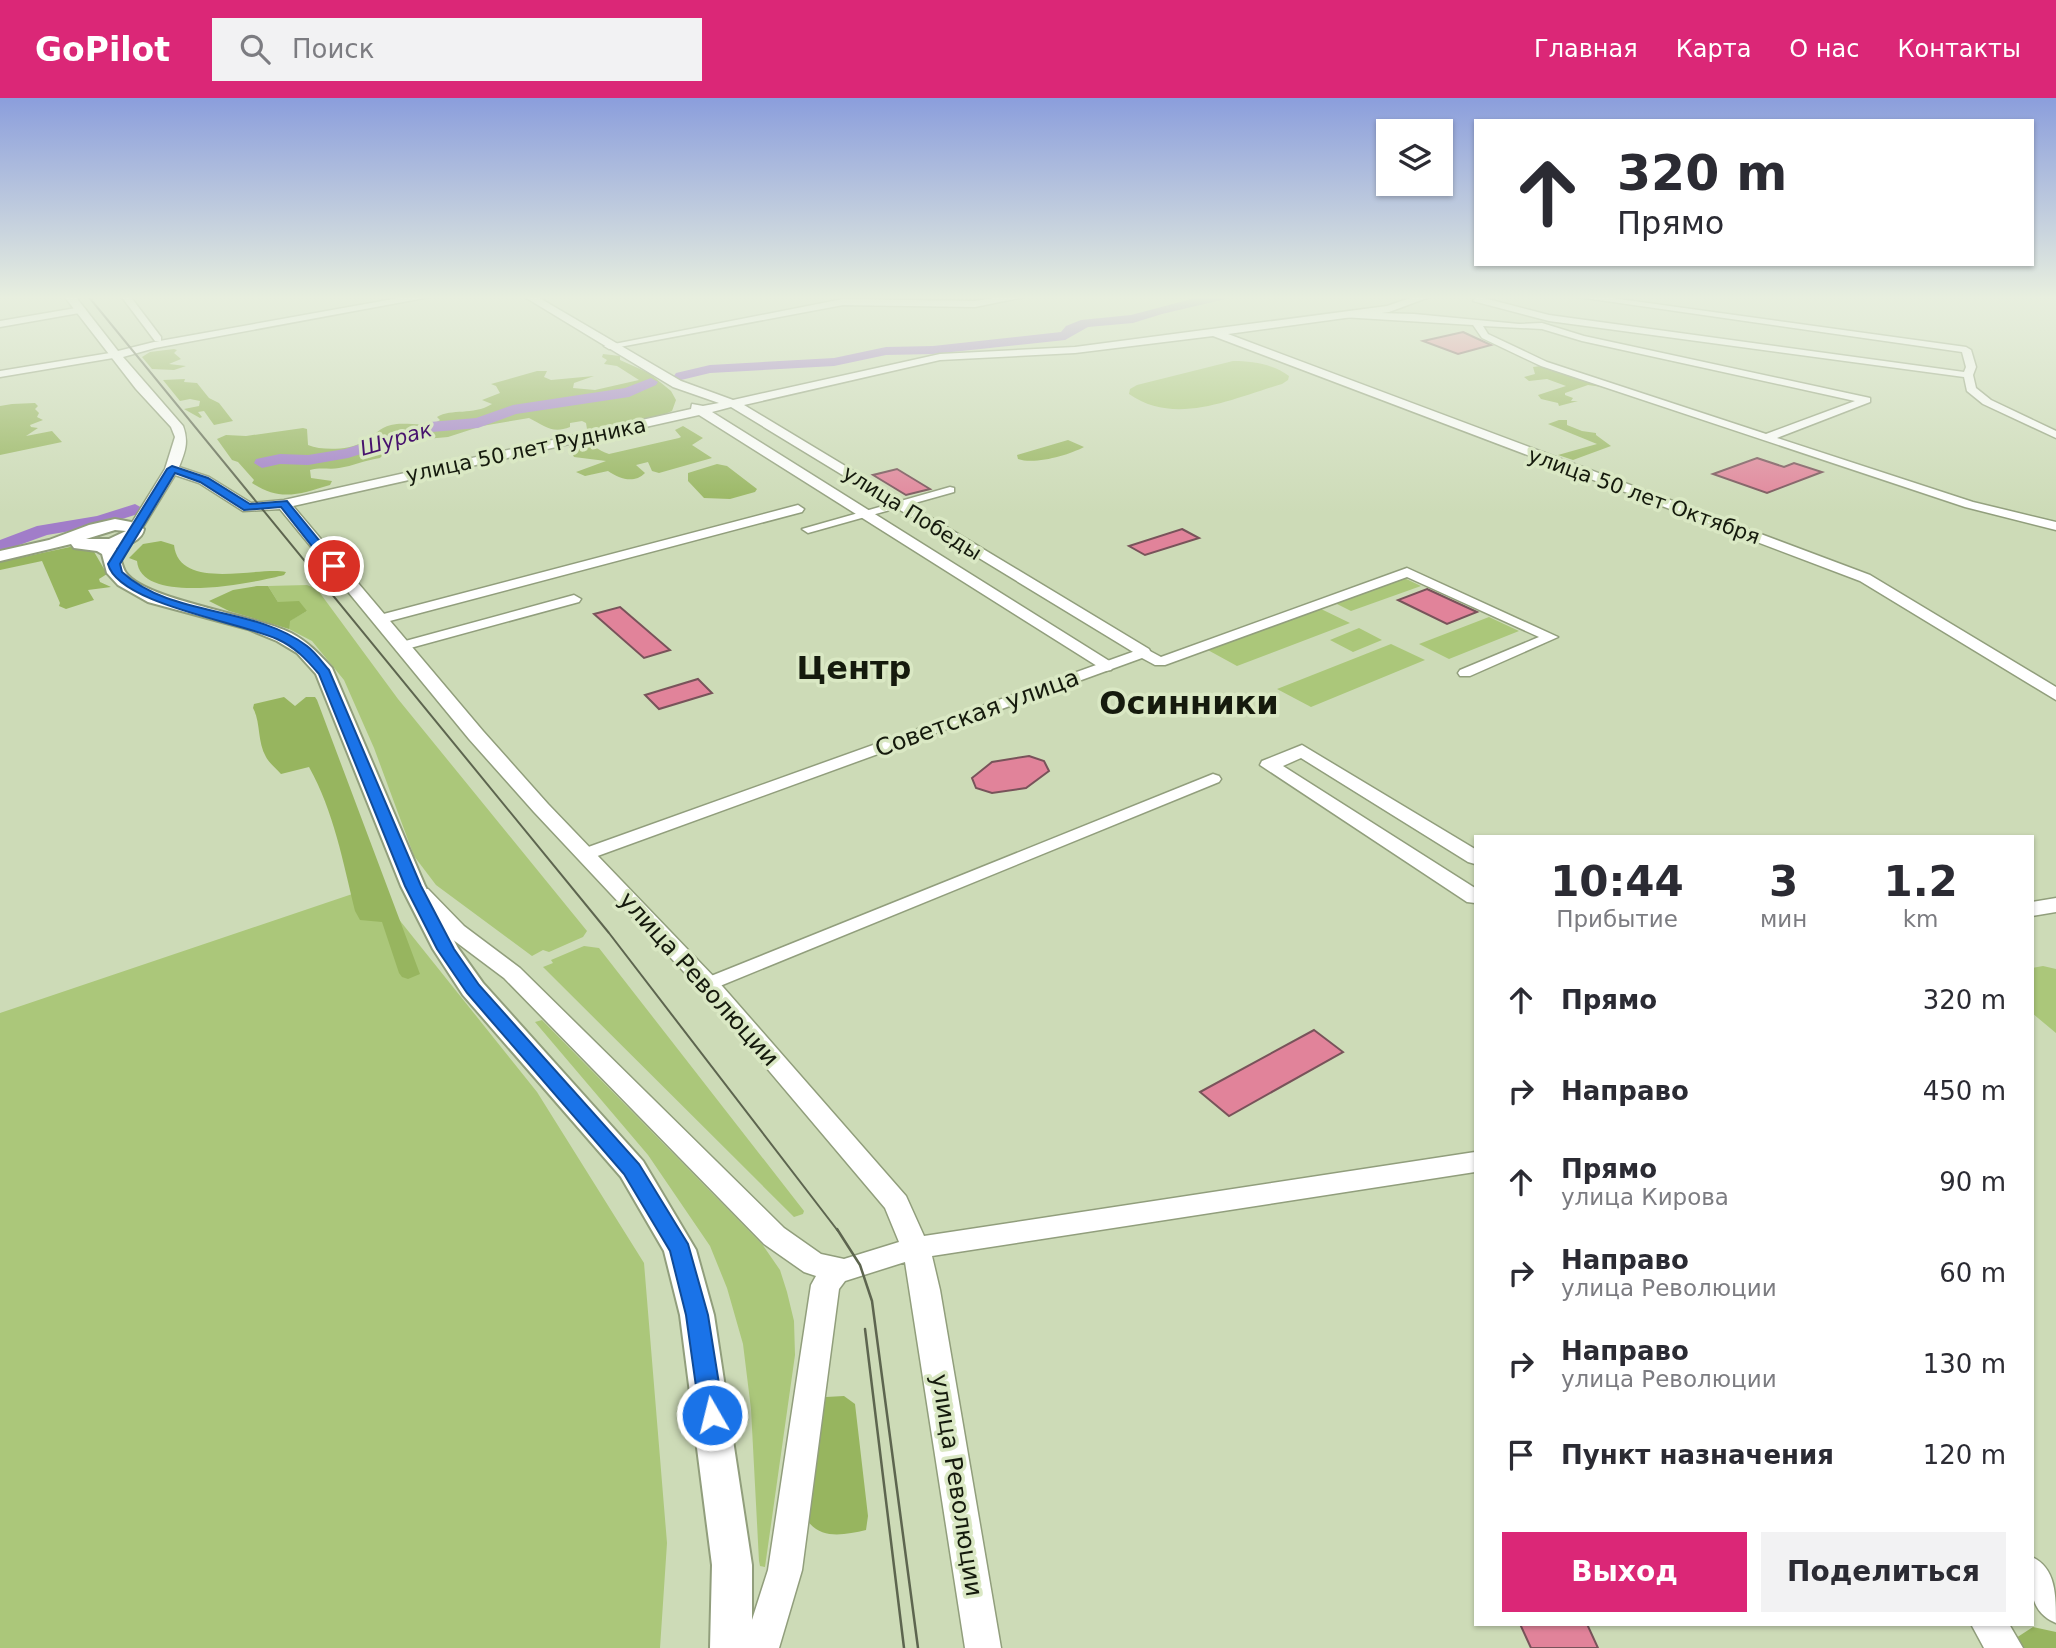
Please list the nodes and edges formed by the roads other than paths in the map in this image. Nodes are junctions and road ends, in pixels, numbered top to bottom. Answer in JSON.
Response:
{"nodes":[{"id":1,"x":128,"y":368,"type":"edge"},
{"id":2,"x":649,"y":368,"type":"edge"},
{"id":3,"x":889,"y":368,"type":"edge"},
{"id":4,"x":1309,"y":368,"type":"edge"},
{"id":5,"x":1557,"y":368,"type":"edge"},
{"id":6,"x":1721,"y":368,"type":"edge"},
{"id":7,"x":1920,"y":368,"type":"edge"},
{"id":8,"x":1971,"y":368,"type":"edge"},
{"id":9,"x":1968,"y":375,"type":"junction"},
{"id":10,"x":677,"y":384,"type":"junction"},
{"id":11,"x":734,"y":404,"type":"junction"},
{"id":12,"x":700,"y":412,"type":"junction"},
{"id":13,"x":2056,"y":435,"type":"edge"},
{"id":14,"x":1769,"y":437,"type":"junction"},
{"id":15,"x":172,"y":469,"type":"junction"},
{"id":16,"x":950,"y":490,"type":"dead end"},
{"id":17,"x":152,"y":504,"type":"junction"},
{"id":18,"x":284,"y":504,"type":"junction"},
{"id":19,"x":898,"y":504,"type":"junction"},
{"id":20,"x":798,"y":509,"type":"dead end"},
{"id":21,"x":863,"y":514,"type":"junction"},
{"id":22,"x":108,"y":525,"type":"junction"},
{"id":23,"x":2056,"y":526,"type":"edge"},
{"id":24,"x":808,"y":529,"type":"dead end"},
{"id":25,"x":132,"y":533,"type":"junction"},
{"id":26,"x":80,"y":539,"type":"junction"},
{"id":27,"x":102,"y":546,"type":"junction"},
{"id":28,"x":0,"y":556,"type":"edge"},
{"id":29,"x":114,"y":564,"type":"junction"},
{"id":30,"x":574,"y":599,"type":"dead end"},
{"id":31,"x":381,"y":619,"type":"junction"},
{"id":32,"x":403,"y":646,"type":"junction"},
{"id":33,"x":1143,"y":653,"type":"junction"},
{"id":34,"x":1105,"y":666,"type":"junction"},
{"id":35,"x":1465,"y":673,"type":"dead end"},
{"id":36,"x":2056,"y":695,"type":"edge"},
{"id":37,"x":1213,"y":779,"type":"dead end"},
{"id":38,"x":586,"y":854,"type":"junction"},
{"id":39,"x":1474,"y":857,"type":"edge"},
{"id":40,"x":413,"y":886,"type":"junction"},
{"id":41,"x":1474,"y":896,"type":"edge"},
{"id":42,"x":2056,"y":905,"type":"edge"},
{"id":43,"x":2034,"y":909,"type":"edge"},
{"id":44,"x":708,"y":984,"type":"junction"},
{"id":45,"x":1474,"y":1162,"type":"edge"},
{"id":46,"x":916,"y":1248,"type":"junction"},
{"id":47,"x":844,"y":1270,"type":"junction"},
{"id":48,"x":2034,"y":1576,"type":"edge"},
{"id":49,"x":2056,"y":1606,"type":"edge"},
{"id":50,"x":1989,"y":1626,"type":"edge"},
{"id":51,"x":731,"y":1648,"type":"edge"},
{"id":52,"x":761,"y":1648,"type":"edge"},
{"id":53,"x":983,"y":1648,"type":"edge"},
{"id":54,"x":2005,"y":1648,"type":"edge"}],
"edges":[{"from":1,"to":15,"type":"street"},
{"from":2,"to":10,"type":"street","name":"улица Победы"},
{"from":3,"to":11,"type":"street","name":"улица 50 лет Рудника"},
{"from":4,"to":36,"type":"street","name":"улица 50 лет Октября"},
{"from":5,"to":14,"type":"street"},
{"from":6,"to":14,"type":"street"},
{"from":7,"to":9,"type":"street"},
{"from":8,"to":9,"type":"street"},
{"from":9,"to":13,"type":"street"},
{"from":10,"to":11,"type":"street","name":"улица Победы"},
{"from":10,"to":12,"type":"street","name":"улица Победы"},
{"from":11,"to":12,"type":"street","name":"улица 50 лет Рудника"},
{"from":11,"to":19,"type":"street","name":"улица Победы"},
{"from":12,"to":18,"type":"street","name":"улица 50 лет Рудника"},
{"from":12,"to":21,"type":"street","name":"улица Победы"},
{"from":14,"to":23,"type":"street"},
{"from":15,"to":17,"type":"street"},
{"from":15,"to":18,"type":"street"},
{"from":16,"to":19,"type":"street"},
{"from":17,"to":22,"type":"street"},
{"from":17,"to":25,"type":"street"},
{"from":18,"to":31,"type":"street","name":"улица Революции"},
{"from":19,"to":21,"type":"street"},
{"from":19,"to":33,"type":"street","name":"улица Победы"},
{"from":20,"to":31,"type":"street"},
{"from":21,"to":24,"type":"street"},
{"from":21,"to":34,"type":"street","name":"улица Победы"},
{"from":22,"to":25,"type":"main road"},
{"from":22,"to":26,"type":"main road"},
{"from":25,"to":27,"type":"main road"},
{"from":25,"to":29,"type":"main road"},
{"from":26,"to":27,"type":"main road"},
{"from":26,"to":28,"type":"main road"},
{"from":27,"to":29,"type":"main road"},
{"from":29,"to":40,"type":"main road"},
{"from":30,"to":32,"type":"street"},
{"from":31,"to":32,"type":"street","name":"улица Революции"},
{"from":32,"to":38,"type":"street","name":"улица Революции"},
{"from":33,"to":34,"type":"street","name":"Советская улица"},
{"from":33,"to":35,"type":"street","name":"Советская улица"},
{"from":34,"to":38,"type":"street","name":"Советская улица"},
{"from":37,"to":44,"type":"street"},
{"from":38,"to":44,"type":"street","name":"улица Революции"},
{"from":39,"to":41,"type":"street"},
{"from":40,"to":47,"type":"street"},
{"from":40,"to":51,"type":"main road"},
{"from":42,"to":43,"type":"street"},
{"from":44,"to":46,"type":"street","name":"улица Революции"},
{"from":45,"to":46,"type":"street"},
{"from":46,"to":47,"type":"street"},
{"from":46,"to":53,"type":"street","name":"улица Революции"},
{"from":47,"to":52,"type":"street"},
{"from":48,"to":49,"type":"street"},
{"from":50,"to":54,"type":"street"}]}
